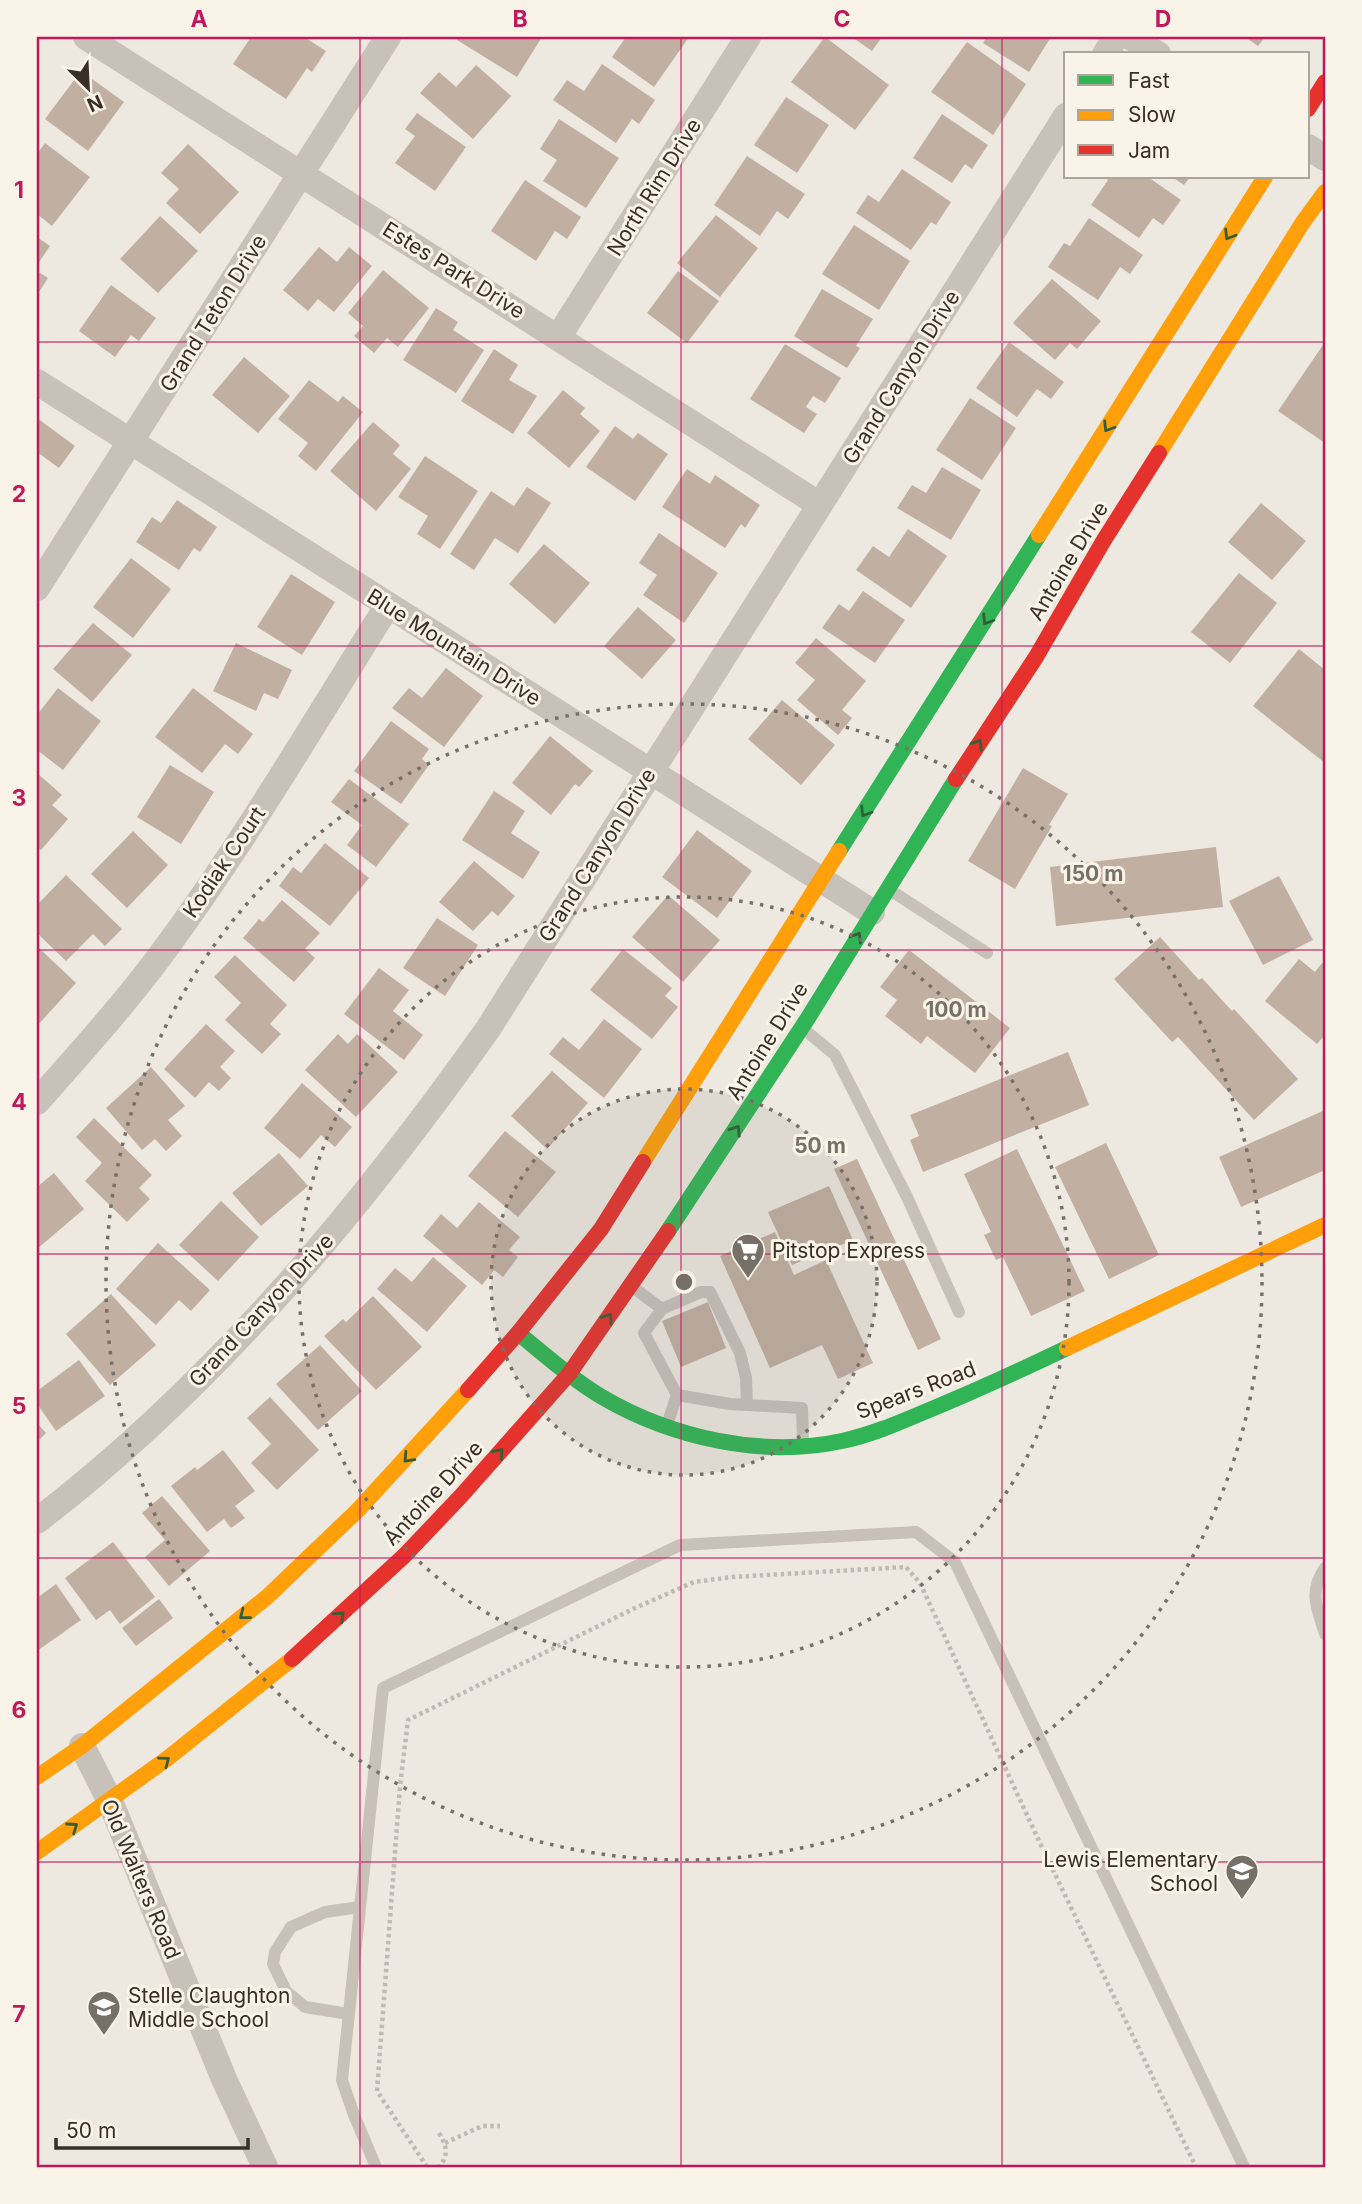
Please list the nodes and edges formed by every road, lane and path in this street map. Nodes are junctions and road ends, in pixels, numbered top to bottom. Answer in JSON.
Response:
{"nodes":[{"id":1,"x":86,"y":37,"type":"edge"},
{"id":2,"x":388,"y":37,"type":"edge"},
{"id":3,"x":748,"y":37,"type":"edge"},
{"id":4,"x":1116,"y":37,"type":"edge"},
{"id":5,"x":1130,"y":37,"type":"edge"},
{"id":6,"x":1106,"y":52,"type":"edge"},
{"id":7,"x":1155,"y":52,"type":"edge"},
{"id":8,"x":1325,"y":82,"type":"edge"},
{"id":9,"x":1310,"y":106,"type":"edge"},
{"id":10,"x":1064,"y":119,"type":"edge"},
{"id":11,"x":1310,"y":148,"type":"edge"},
{"id":12,"x":1325,"y":158,"type":"edge"},
{"id":13,"x":301,"y":174,"type":"junction"},
{"id":14,"x":1264,"y":178,"type":"edge"},
{"id":15,"x":1325,"y":192,"type":"edge"},
{"id":16,"x":559,"y":336,"type":"junction"},
{"id":17,"x":37,"y":382,"type":"edge"},
{"id":18,"x":131,"y":442,"type":"junction"},
{"id":19,"x":820,"y":505,"type":"junction"},
{"id":20,"x":37,"y":588,"type":"edge"},
{"id":21,"x":387,"y":605,"type":"junction"},
{"id":22,"x":650,"y":771,"type":"junction"},
{"id":23,"x":821,"y":881,"type":"junction"},
{"id":24,"x":887,"y":888,"type":"junction"},
{"id":25,"x":872,"y":912,"type":"junction"},
{"id":26,"x":987,"y":953,"type":"dead end"},
{"id":27,"x":801,"y":1028,"type":"junction"},
{"id":28,"x":37,"y":1102,"type":"edge"},
{"id":29,"x":1325,"y":1225,"type":"edge"},
{"id":30,"x":631,"y":1286,"type":"junction"},
{"id":31,"x":662,"y":1308,"type":"junction"},
{"id":32,"x":960,"y":1312,"type":"dead end"},
{"id":33,"x":518,"y":1333,"type":"junction"},
{"id":34,"x":569,"y":1374,"type":"junction"},
{"id":35,"x":677,"y":1395,"type":"junction"},
{"id":36,"x":747,"y":1405,"type":"junction"},
{"id":37,"x":666,"y":1426,"type":"junction"},
{"id":38,"x":803,"y":1445,"type":"junction"},
{"id":39,"x":37,"y":1521,"type":"edge"},
{"id":40,"x":1325,"y":1568,"type":"edge"},
{"id":41,"x":1325,"y":1633,"type":"edge"},
{"id":42,"x":82,"y":1746,"type":"junction"},
{"id":43,"x":37,"y":1777,"type":"edge"},
{"id":44,"x":110,"y":1801,"type":"junction"},
{"id":45,"x":37,"y":1852,"type":"edge"},
{"id":46,"x":360,"y":1907,"type":"junction"},
{"id":47,"x":349,"y":2014,"type":"junction"},
{"id":48,"x":500,"y":2126,"type":"dead end"},
{"id":49,"x":439,"y":2133,"type":"dead end"},
{"id":50,"x":445,"y":2143,"type":"junction"},
{"id":51,"x":265,"y":2167,"type":"edge"},
{"id":52,"x":376,"y":2167,"type":"edge"},
{"id":53,"x":427,"y":2167,"type":"edge"},
{"id":54,"x":439,"y":2167,"type":"edge"},
{"id":55,"x":1196,"y":2167,"type":"edge"},
{"id":56,"x":1244,"y":2167,"type":"edge"}],
"edges":[{"from":1,"to":13,"type":"street","name":"Estes Park Drive"},
{"from":2,"to":13,"type":"street","name":"Grand Teton Drive"},
{"from":3,"to":16,"type":"street","name":"North Rim Drive"},
{"from":4,"to":6,"type":"street"},
{"from":5,"to":7,"type":"street"},
{"from":8,"to":9,"type":"main road"},
{"from":10,"to":19,"type":"street","name":"Grand Canyon Drive"},
{"from":11,"to":12,"type":"street"},
{"from":13,"to":16,"type":"street","name":"Estes Park Drive"},
{"from":13,"to":18,"type":"street","name":"Grand Teton Drive"},
{"from":14,"to":23,"type":"main road","name":"Antoine Drive","one_way":true},
{"from":24,"to":15,"type":"main road","name":"Antoine Drive","one_way":true},
{"from":16,"to":19,"type":"street","name":"Estes Park Drive"},
{"from":17,"to":18,"type":"street","name":"Blue Mountain Drive"},
{"from":18,"to":20,"type":"street","name":"Grand Teton Drive"},
{"from":18,"to":21,"type":"street","name":"Blue Mountain Drive"},
{"from":19,"to":22,"type":"street","name":"Grand Canyon Drive"},
{"from":21,"to":22,"type":"street","name":"Blue Mountain Drive"},
{"from":21,"to":28,"type":"street","name":"Kodiak Court"},
{"from":22,"to":23,"type":"street","name":"Blue Mountain Drive"},
{"from":22,"to":39,"type":"street","name":"Grand Canyon Drive"},
{"from":23,"to":25,"type":"street","name":"Blue Mountain Drive"},
{"from":23,"to":33,"type":"main road","name":"Antoine Drive"},
{"from":24,"to":25,"type":"main road","name":"Antoine Drive"},
{"from":24,"to":26,"type":"lane"},
{"from":27,"to":25,"type":"main road","name":"Antoine Drive","one_way":true},
{"from":30,"to":27,"type":"main road","name":"Antoine Drive","one_way":true},
{"from":27,"to":32,"type":"lane"},
{"from":29,"to":38,"type":"main road","name":"Spears Road"},
{"from":30,"to":31,"type":"lane"},
{"from":34,"to":30,"type":"main road","name":"Antoine Drive","one_way":true},
{"from":31,"to":35,"type":"lane"},
{"from":31,"to":36,"type":"lane"},
{"from":33,"to":34,"type":"main road","name":"Spears Road"},
{"from":33,"to":42,"type":"main road","name":"Antoine Drive","one_way":true},
{"from":34,"to":37,"type":"main road","name":"Spears Road"},
{"from":44,"to":34,"type":"main road","name":"Antoine Drive","one_way":true},
{"from":35,"to":36,"type":"lane"},
{"from":35,"to":37,"type":"lane"},
{"from":36,"to":38,"type":"lane"},
{"from":37,"to":38,"type":"main road","name":"Spears Road"},
{"from":40,"to":41,"type":"lane"},
{"from":42,"to":43,"type":"main road"},
{"from":42,"to":44,"type":"street","name":"Old Walters Road"},
{"from":45,"to":44,"type":"main road","one_way":true},
{"from":44,"to":51,"type":"street","name":"Old Walters Road"},
{"from":46,"to":47,"type":"lane"},
{"from":46,"to":47,"type":"lane"},
{"from":46,"to":56,"type":"lane"},
{"from":47,"to":52,"type":"lane"},
{"from":48,"to":50,"type":"path"},
{"from":49,"to":50,"type":"path"},
{"from":50,"to":54,"type":"path"},
{"from":53,"to":55,"type":"path"}]}
